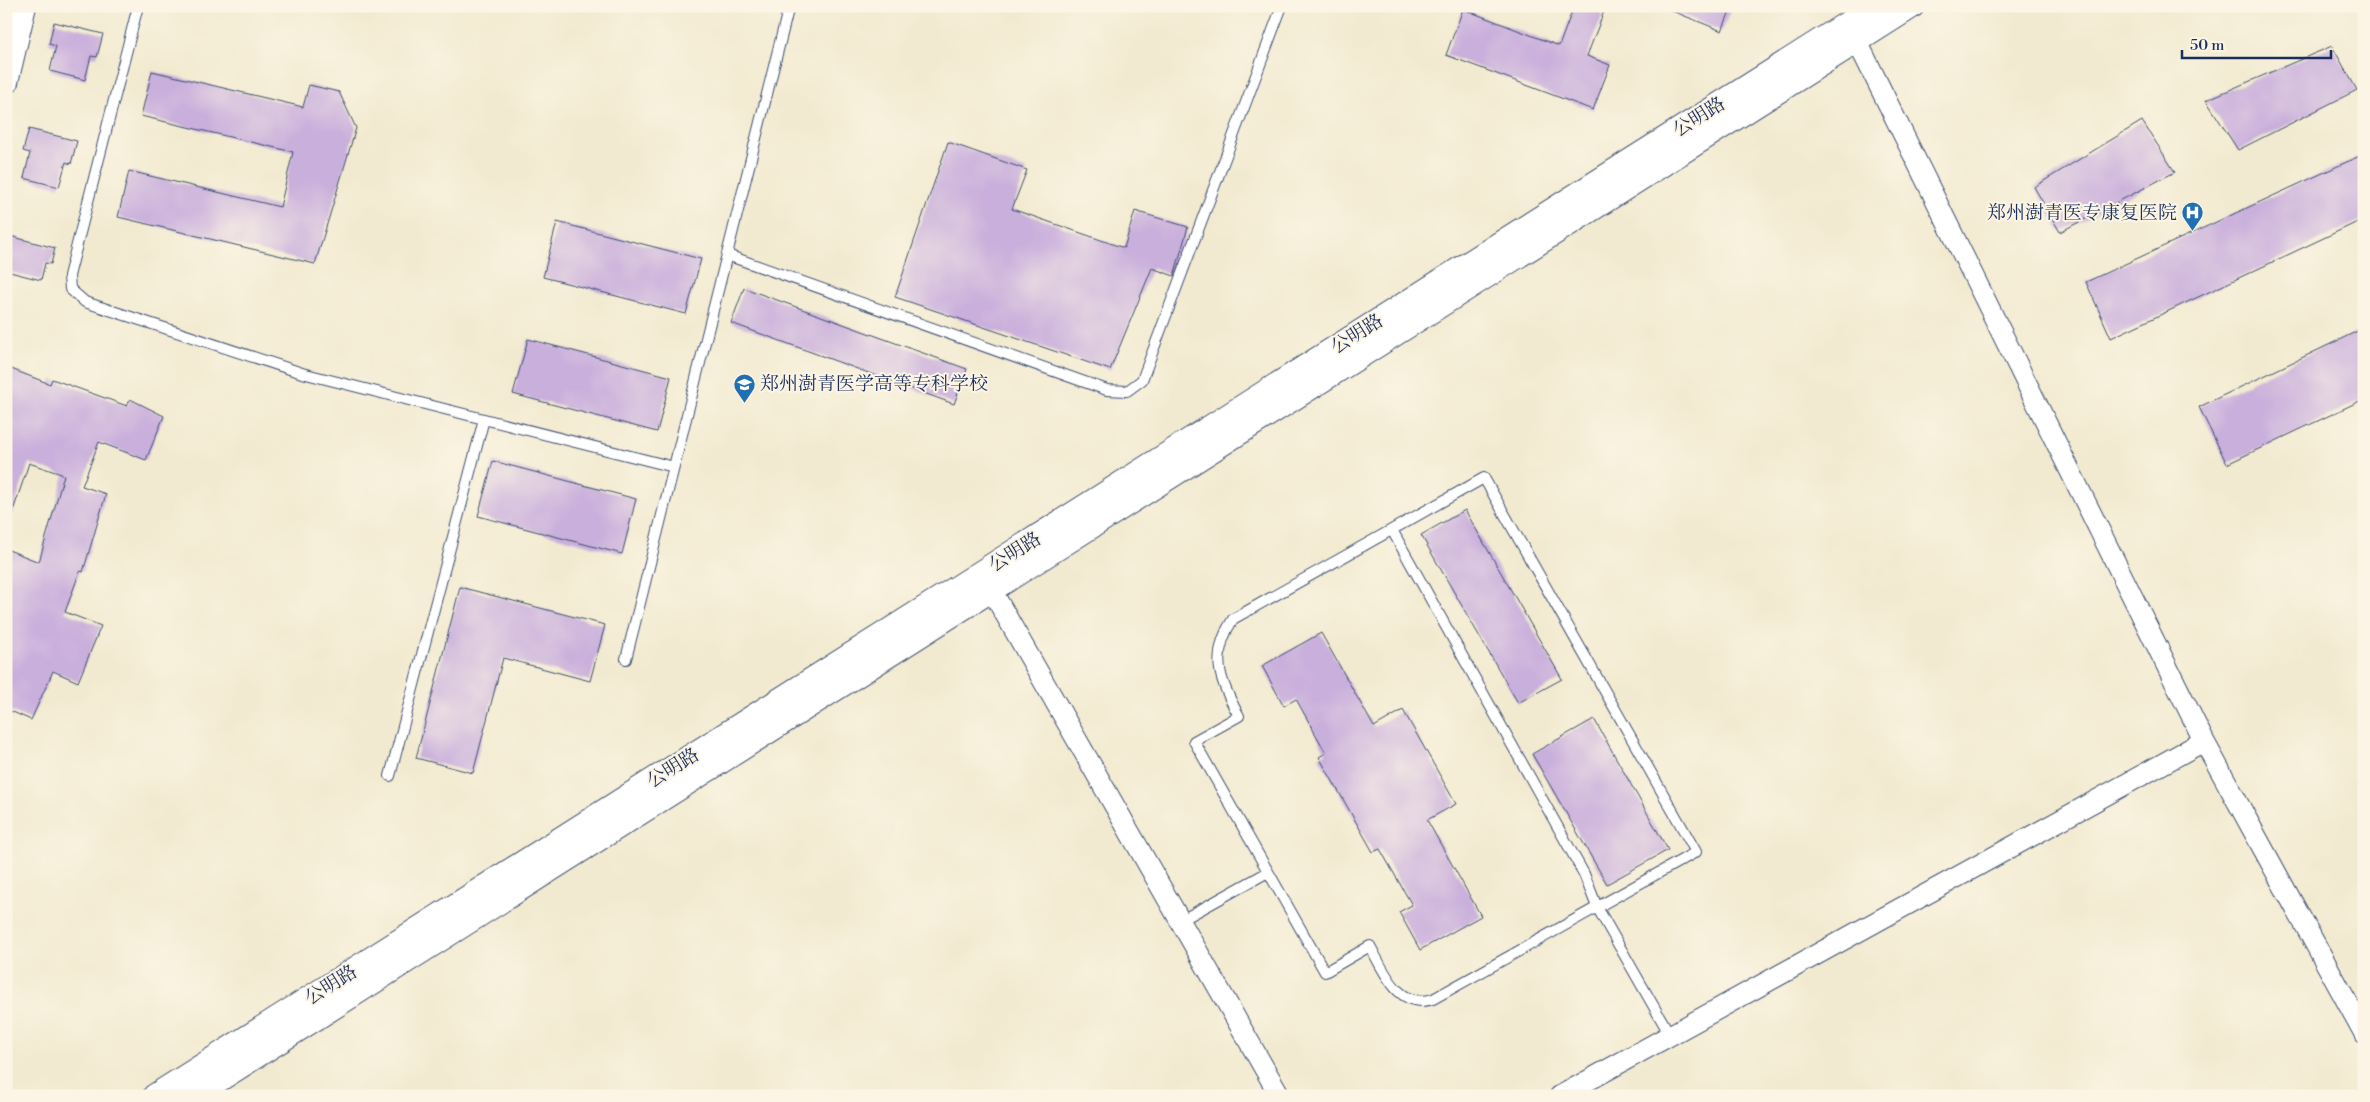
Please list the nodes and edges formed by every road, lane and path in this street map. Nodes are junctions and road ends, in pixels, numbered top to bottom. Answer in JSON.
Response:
{"nodes":[{"id":1,"x":24,"y":6,"type":"edge"},
{"id":2,"x":138,"y":6,"type":"edge"},
{"id":3,"x":789,"y":6,"type":"edge"},
{"id":4,"x":1282,"y":6,"type":"edge"},
{"id":5,"x":1875,"y":6,"type":"edge"},
{"id":6,"x":1912,"y":6,"type":"edge"},
{"id":7,"x":1852,"y":33,"type":"junction"},
{"id":8,"x":6,"y":82,"type":"edge"},
{"id":9,"x":727,"y":255,"type":"junction"},
{"id":10,"x":484,"y":419,"type":"junction"},
{"id":11,"x":674,"y":467,"type":"junction"},
{"id":12,"x":1392,"y":530,"type":"junction"},
{"id":13,"x":987,"y":582,"type":"junction"},
{"id":14,"x":626,"y":659,"type":"dead end"},
{"id":15,"x":2204,"y":741,"type":"junction"},
{"id":16,"x":390,"y":776,"type":"dead end"},
{"id":17,"x":1268,"y":872,"type":"junction"},
{"id":18,"x":1597,"y":907,"type":"junction"},
{"id":19,"x":1180,"y":921,"type":"junction"},
{"id":20,"x":2364,"y":1033,"type":"edge"},
{"id":21,"x":1670,"y":1035,"type":"junction"},
{"id":22,"x":162,"y":1094,"type":"edge"},
{"id":23,"x":193,"y":1096,"type":"edge"},
{"id":24,"x":1280,"y":1096,"type":"edge"},
{"id":25,"x":1560,"y":1096,"type":"edge"}],
"edges":[{"from":1,"to":8,"type":"street"},
{"from":2,"to":10,"type":"lane"},
{"from":3,"to":9,"type":"lane"},
{"from":4,"to":9,"type":"lane"},
{"from":5,"to":7,"type":"street","name":"公明路"},
{"from":6,"to":7,"type":"street","name":"公明路"},
{"from":7,"to":13,"type":"street","name":"公明路"},
{"from":7,"to":15,"type":"street"},
{"from":9,"to":11,"type":"lane"},
{"from":10,"to":11,"type":"lane"},
{"from":10,"to":16,"type":"lane"},
{"from":11,"to":14,"type":"lane"},
{"from":12,"to":17,"type":"lane"},
{"from":12,"to":18,"type":"lane"},
{"from":12,"to":18,"type":"lane"},
{"from":13,"to":19,"type":"street"},
{"from":13,"to":22,"type":"street","name":"公明路"},
{"from":13,"to":23,"type":"street","name":"公明路"},
{"from":15,"to":20,"type":"street"},
{"from":15,"to":21,"type":"street"},
{"from":17,"to":18,"type":"lane"},
{"from":17,"to":19,"type":"lane"},
{"from":18,"to":21,"type":"lane"},
{"from":19,"to":24,"type":"street"},
{"from":21,"to":25,"type":"street"}]}
